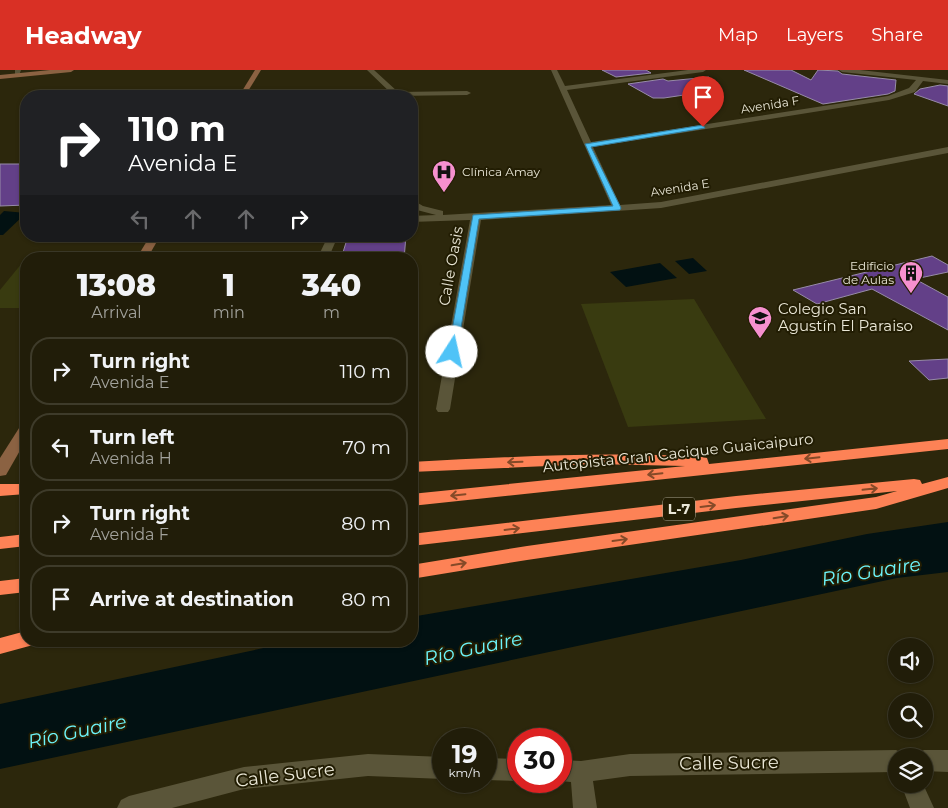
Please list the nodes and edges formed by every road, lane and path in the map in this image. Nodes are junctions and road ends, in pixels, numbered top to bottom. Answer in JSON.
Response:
{"nodes":[{"id":1,"x":71,"y":70,"type":"edge"},
{"id":2,"x":258,"y":70,"type":"edge"},
{"id":3,"x":370,"y":70,"type":"edge"},
{"id":4,"x":554,"y":70,"type":"edge"},
{"id":5,"x":703,"y":70,"type":"edge"},
{"id":6,"x":842,"y":70,"type":"edge"},
{"id":7,"x":876,"y":70,"type":"edge"},
{"id":8,"x":914,"y":70,"type":"edge"},
{"id":9,"x":17,"y":73,"type":"edge"},
{"id":10,"x":0,"y":77,"type":"edge"},
{"id":11,"x":921,"y":77,"type":"junction"},
{"id":12,"x":948,"y":78,"type":"edge"},
{"id":13,"x":948,"y":82,"type":"edge"},
{"id":14,"x":562,"y":89,"type":"junction"},
{"id":15,"x":246,"y":90,"type":"edge"},
{"id":16,"x":392,"y":90,"type":"edge"},
{"id":17,"x":467,"y":93,"type":"dead end"},
{"id":18,"x":418,"y":94,"type":"edge"},
{"id":19,"x":588,"y":145,"type":"junction"},
{"id":20,"x":948,"y":150,"type":"edge"},
{"id":21,"x":418,"y":206,"type":"edge"},
{"id":22,"x":617,"y":208,"type":"junction"},
{"id":23,"x":476,"y":217,"type":"junction"},
{"id":24,"x":418,"y":218,"type":"edge"},
{"id":25,"x":442,"y":409,"type":"dead end"},
{"id":26,"x":20,"y":438,"type":"edge"},
{"id":27,"x":948,"y":444,"type":"edge"},
{"id":28,"x":738,"y":465,"type":"junction"},
{"id":29,"x":418,"y":467,"type":"edge"},
{"id":30,"x":0,"y":471,"type":"edge"},
{"id":31,"x":948,"y":482,"type":"edge"},
{"id":32,"x":20,"y":489,"type":"edge"},
{"id":33,"x":0,"y":490,"type":"edge"},
{"id":34,"x":418,"y":499,"type":"edge"},
{"id":35,"x":418,"y":539,"type":"edge"},
{"id":36,"x":20,"y":541,"type":"edge"},
{"id":37,"x":0,"y":543,"type":"edge"},
{"id":38,"x":418,"y":571,"type":"edge"},
{"id":39,"x":20,"y":586,"type":"edge"},
{"id":40,"x":0,"y":588,"type":"edge"},
{"id":41,"x":20,"y":640,"type":"edge"},
{"id":42,"x":0,"y":644,"type":"edge"},
{"id":43,"x":888,"y":761,"type":"edge"},
{"id":44,"x":933,"y":761,"type":"edge"},
{"id":45,"x":948,"y":761,"type":"edge"},
{"id":46,"x":432,"y":768,"type":"edge"},
{"id":47,"x":572,"y":771,"type":"edge"},
{"id":48,"x":572,"y":774,"type":"edge"},
{"id":49,"x":916,"y":793,"type":"edge"},
{"id":50,"x":129,"y":808,"type":"edge"},
{"id":51,"x":585,"y":808,"type":"edge"},
{"id":52,"x":922,"y":808,"type":"edge"}],
"edges":[{"from":1,"to":9,"type":"street"},
{"from":2,"to":15,"type":"street"},
{"from":3,"to":16,"type":"street"},
{"from":4,"to":14,"type":"street"},
{"from":5,"to":14,"type":"street"},
{"from":6,"to":11,"type":"street"},
{"from":7,"to":11,"type":"street"},
{"from":8,"to":11,"type":"street"},
{"from":9,"to":10,"type":"street"},
{"from":11,"to":12,"type":"street"},
{"from":11,"to":13,"type":"street"},
{"from":11,"to":19,"type":"street","name":"Avenida F"},
{"from":14,"to":19,"type":"street"},
{"from":17,"to":18,"type":"street"},
{"from":19,"to":22,"type":"street"},
{"from":20,"to":22,"type":"street","name":"Avenida E"},
{"from":21,"to":23,"type":"street"},
{"from":22,"to":23,"type":"street","name":"Avenida E"},
{"from":23,"to":24,"type":"street","name":"Avenida E"},
{"from":23,"to":25,"type":"street","name":"Calle Oasis"},
{"from":26,"to":30,"type":"street"},
{"from":27,"to":28,"type":"highway","name":"Autopista Gran Cacique Guaicaipuro","one_way":true},
{"from":28,"to":29,"type":"highway","one_way":true},
{"from":28,"to":34,"type":"highway","name":"Autopista Gran Cacique Guaicaipuro","one_way":true},
{"from":35,"to":31,"type":"highway","number":"L-7","one_way":true},
{"from":38,"to":31,"type":"highway","one_way":true},
{"from":32,"to":33,"type":"highway"},
{"from":36,"to":37,"type":"highway"},
{"from":39,"to":40,"type":"highway"},
{"from":41,"to":42,"type":"highway"},
{"from":43,"to":47,"type":"street","name":"Calle Sucre"},
{"from":44,"to":45,"type":"street"},
{"from":46,"to":50,"type":"street","name":"Calle Sucre"},
{"from":48,"to":51,"type":"street"},
{"from":49,"to":52,"type":"street"}]}
